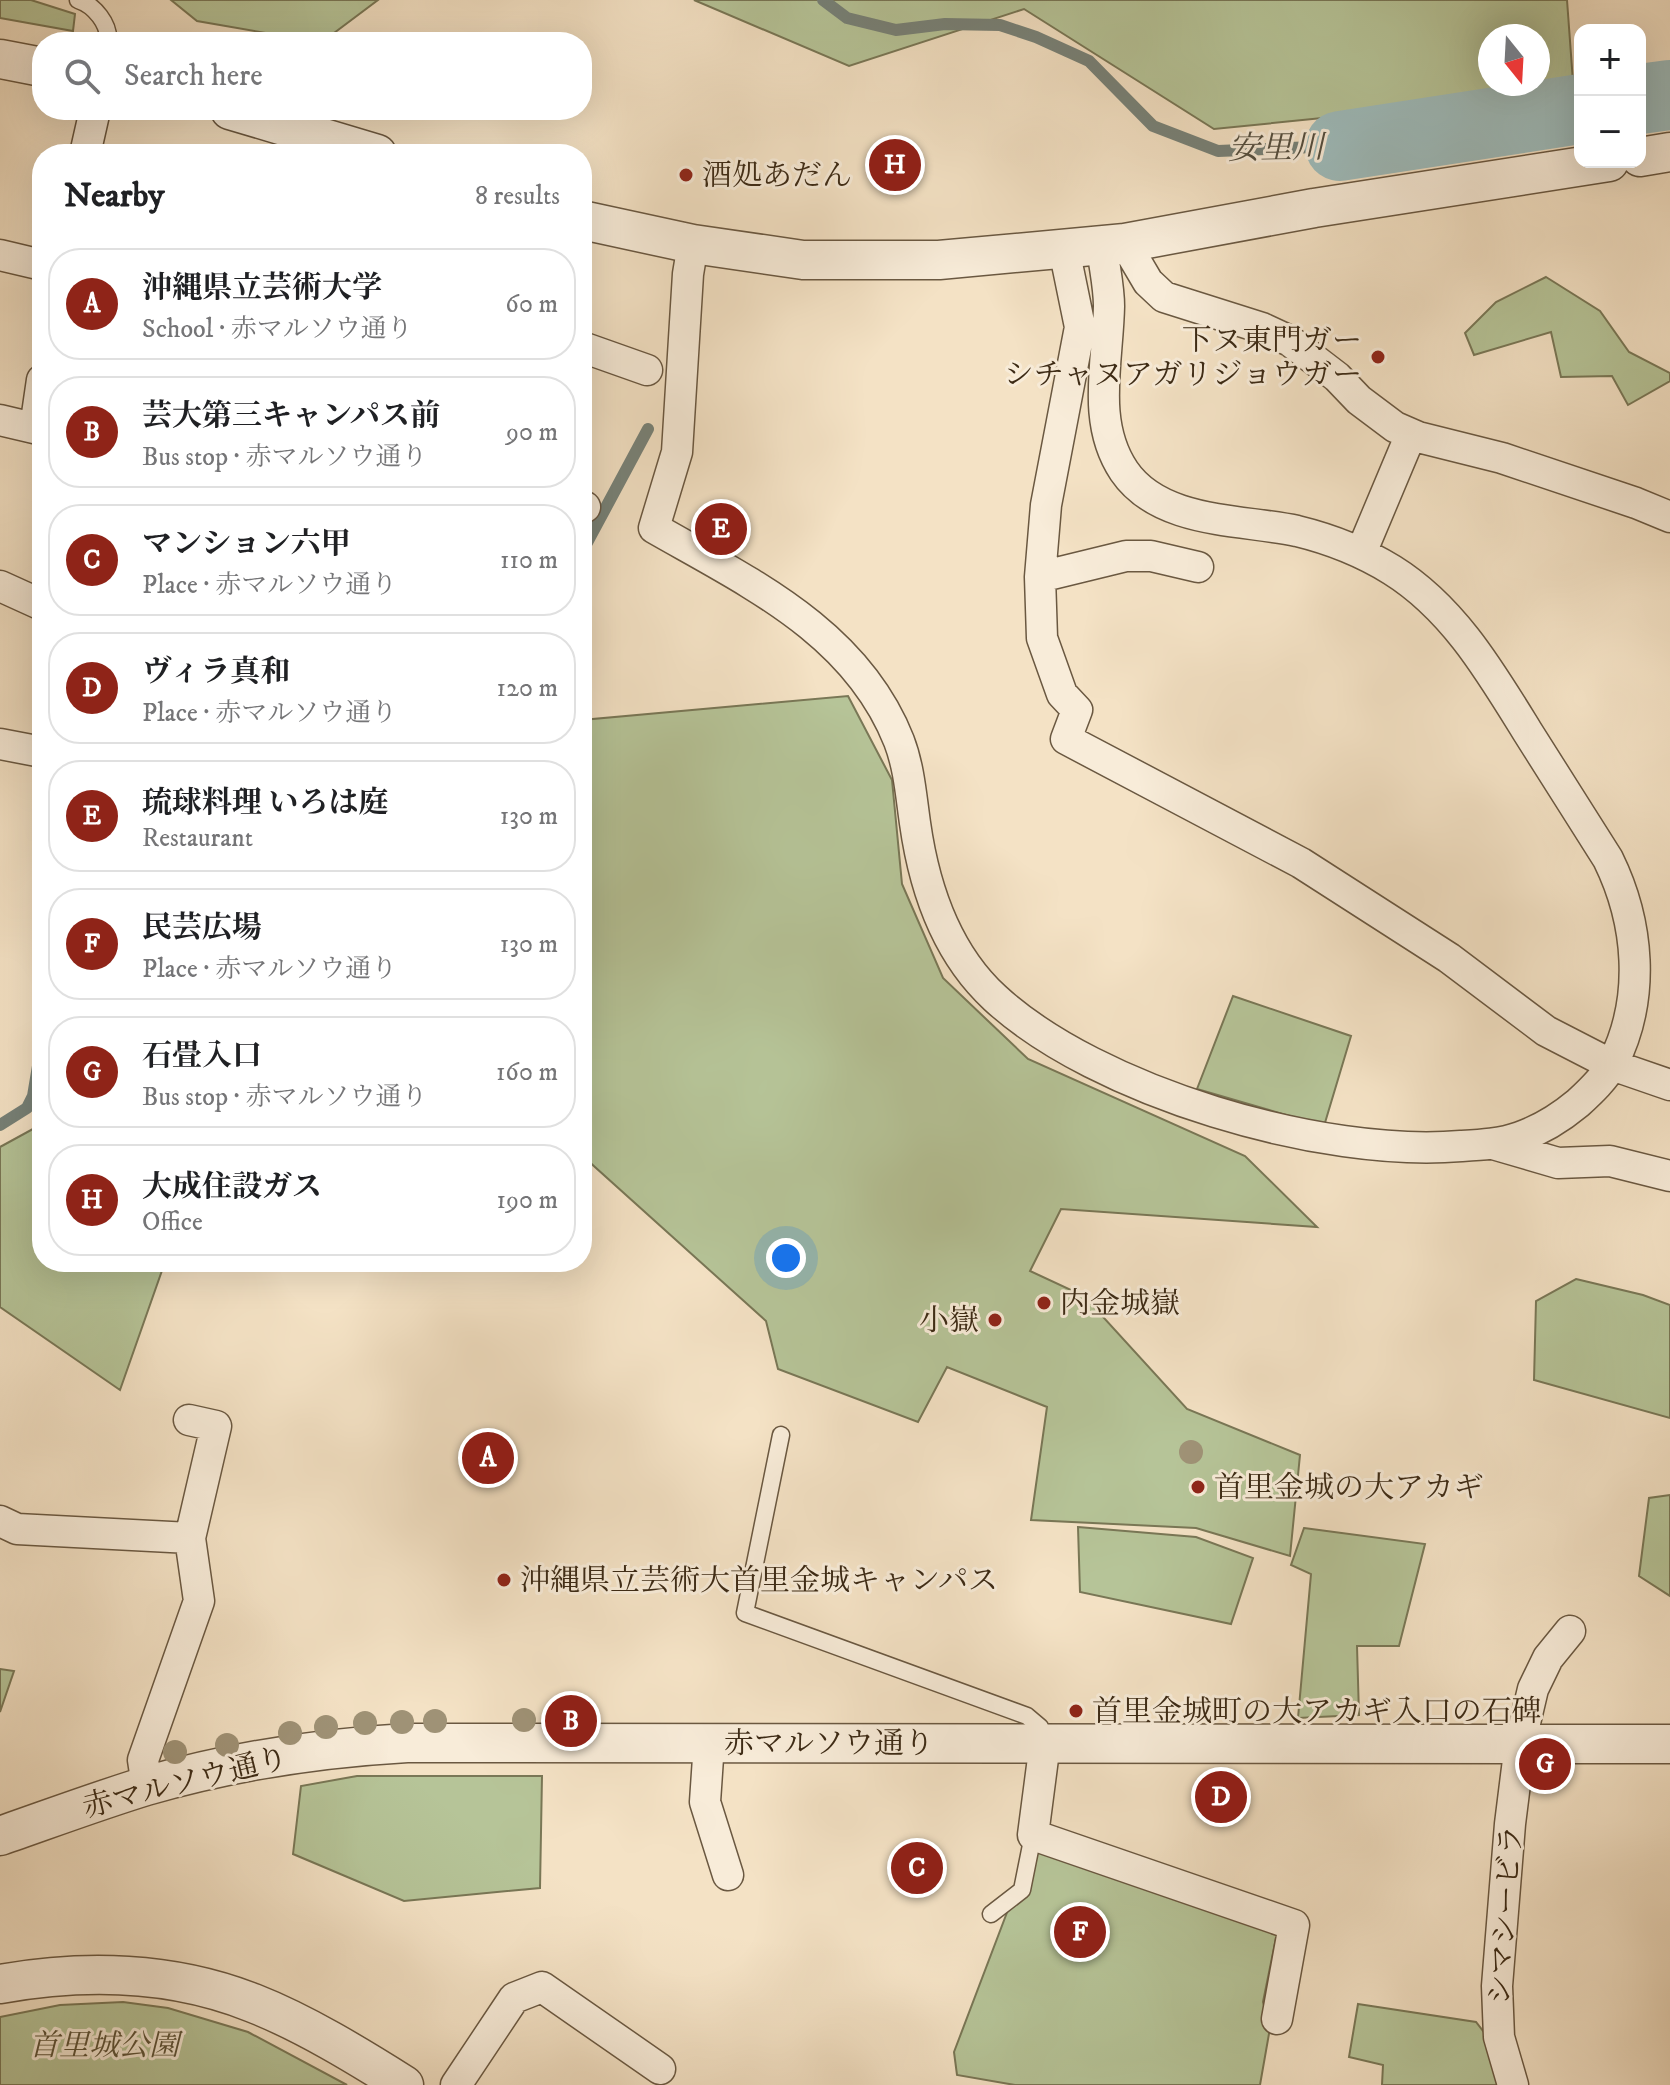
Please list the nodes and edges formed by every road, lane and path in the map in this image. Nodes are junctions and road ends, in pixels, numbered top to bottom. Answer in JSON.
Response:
{"nodes":[{"id":1,"x":78,"y":0,"type":"edge"},
{"id":2,"x":108,"y":32,"type":"edge"},
{"id":3,"x":0,"y":59,"type":"edge"},
{"id":4,"x":32,"y":65,"type":"edge"},
{"id":5,"x":93,"y":120,"type":"edge"},
{"id":6,"x":263,"y":120,"type":"edge"},
{"id":7,"x":87,"y":144,"type":"edge"},
{"id":8,"x":344,"y":144,"type":"edge"},
{"id":9,"x":1670,"y":152,"type":"edge"},
{"id":10,"x":1646,"y":156,"type":"edge"},
{"id":11,"x":1574,"y":167,"type":"edge"},
{"id":12,"x":592,"y":222,"type":"edge"},
{"id":13,"x":693,"y":244,"type":"junction"},
{"id":14,"x":1114,"y":245,"type":"junction"},
{"id":15,"x":1064,"y":249,"type":"junction"},
{"id":16,"x":0,"y":255,"type":"edge"},
{"id":17,"x":32,"y":263,"type":"edge"},
{"id":18,"x":592,"y":351,"type":"edge"},
{"id":19,"x":647,"y":370,"type":"dead end"},
{"id":20,"x":0,"y":420,"type":"edge"},
{"id":21,"x":32,"y":428,"type":"edge"},
{"id":22,"x":1411,"y":434,"type":"junction"},
{"id":23,"x":1670,"y":517,"type":"edge"},
{"id":24,"x":1361,"y":553,"type":"junction"},
{"id":25,"x":1198,"y":567,"type":"dead end"},
{"id":26,"x":1040,"y":577,"type":"junction"},
{"id":27,"x":0,"y":586,"type":"edge"},
{"id":28,"x":32,"y":600,"type":"edge"},
{"id":29,"x":0,"y":744,"type":"edge"},
{"id":30,"x":32,"y":750,"type":"edge"},
{"id":31,"x":1612,"y":1065,"type":"junction"},
{"id":32,"x":1670,"y":1085,"type":"edge"},
{"id":33,"x":1492,"y":1144,"type":"junction"},
{"id":34,"x":1670,"y":1176,"type":"edge"},
{"id":35,"x":189,"y":1420,"type":"dead end"},
{"id":36,"x":781,"y":1435,"type":"dead end"},
{"id":37,"x":0,"y":1521,"type":"edge"},
{"id":38,"x":190,"y":1538,"type":"junction"},
{"id":39,"x":1570,"y":1631,"type":"dead end"},
{"id":40,"x":709,"y":1743,"type":"junction"},
{"id":41,"x":1045,"y":1743,"type":"junction"},
{"id":42,"x":1520,"y":1744,"type":"junction"},
{"id":43,"x":1670,"y":1744,"type":"edge"},
{"id":44,"x":147,"y":1786,"type":"junction"},
{"id":45,"x":1033,"y":1835,"type":"junction"},
{"id":46,"x":0,"y":1836,"type":"edge"},
{"id":47,"x":728,"y":1875,"type":"dead end"},
{"id":48,"x":991,"y":1914,"type":"dead end"},
{"id":49,"x":0,"y":1984,"type":"edge"},
{"id":50,"x":1277,"y":2019,"type":"dead end"},
{"id":51,"x":660,"y":2069,"type":"dead end"},
{"id":52,"x":404,"y":2085,"type":"edge"},
{"id":53,"x":456,"y":2085,"type":"edge"},
{"id":54,"x":1513,"y":2085,"type":"edge"}],
"edges":[{"from":1,"to":2,"type":"lane"},
{"from":3,"to":4,"type":"street"},
{"from":5,"to":7,"type":"street"},
{"from":6,"to":8,"type":"street"},
{"from":9,"to":10,"type":"street"},
{"from":11,"to":14,"type":"street"},
{"from":12,"to":13,"type":"street"},
{"from":13,"to":15,"type":"street"},
{"from":13,"to":33,"type":"street"},
{"from":14,"to":15,"type":"street"},
{"from":14,"to":22,"type":"street"},
{"from":14,"to":24,"type":"street"},
{"from":15,"to":26,"type":"street"},
{"from":16,"to":17,"type":"street"},
{"from":18,"to":19,"type":"street"},
{"from":20,"to":21,"type":"street"},
{"from":22,"to":23,"type":"street"},
{"from":22,"to":24,"type":"street"},
{"from":24,"to":31,"type":"street"},
{"from":25,"to":26,"type":"street"},
{"from":26,"to":31,"type":"street"},
{"from":27,"to":28,"type":"street"},
{"from":29,"to":30,"type":"street"},
{"from":31,"to":32,"type":"street"},
{"from":31,"to":33,"type":"street"},
{"from":33,"to":34,"type":"street"},
{"from":35,"to":38,"type":"street"},
{"from":36,"to":41,"type":"lane"},
{"from":37,"to":38,"type":"street"},
{"from":38,"to":44,"type":"street"},
{"from":39,"to":42,"type":"street","name":"シマシービラ"},
{"from":40,"to":41,"type":"street","name":"赤マルソウ通り"},
{"from":40,"to":44,"type":"street","name":"赤マルソウ通り"},
{"from":40,"to":47,"type":"street"},
{"from":41,"to":42,"type":"street","name":"赤マルソウ通り"},
{"from":41,"to":45,"type":"street"},
{"from":42,"to":43,"type":"street","name":"赤マルソウ通り"},
{"from":42,"to":54,"type":"street","name":"シマシービラ"},
{"from":44,"to":46,"type":"street","name":"赤マルソウ通り"},
{"from":45,"to":48,"type":"lane"},
{"from":45,"to":50,"type":"street"},
{"from":49,"to":52,"type":"street"},
{"from":51,"to":53,"type":"street"}]}
